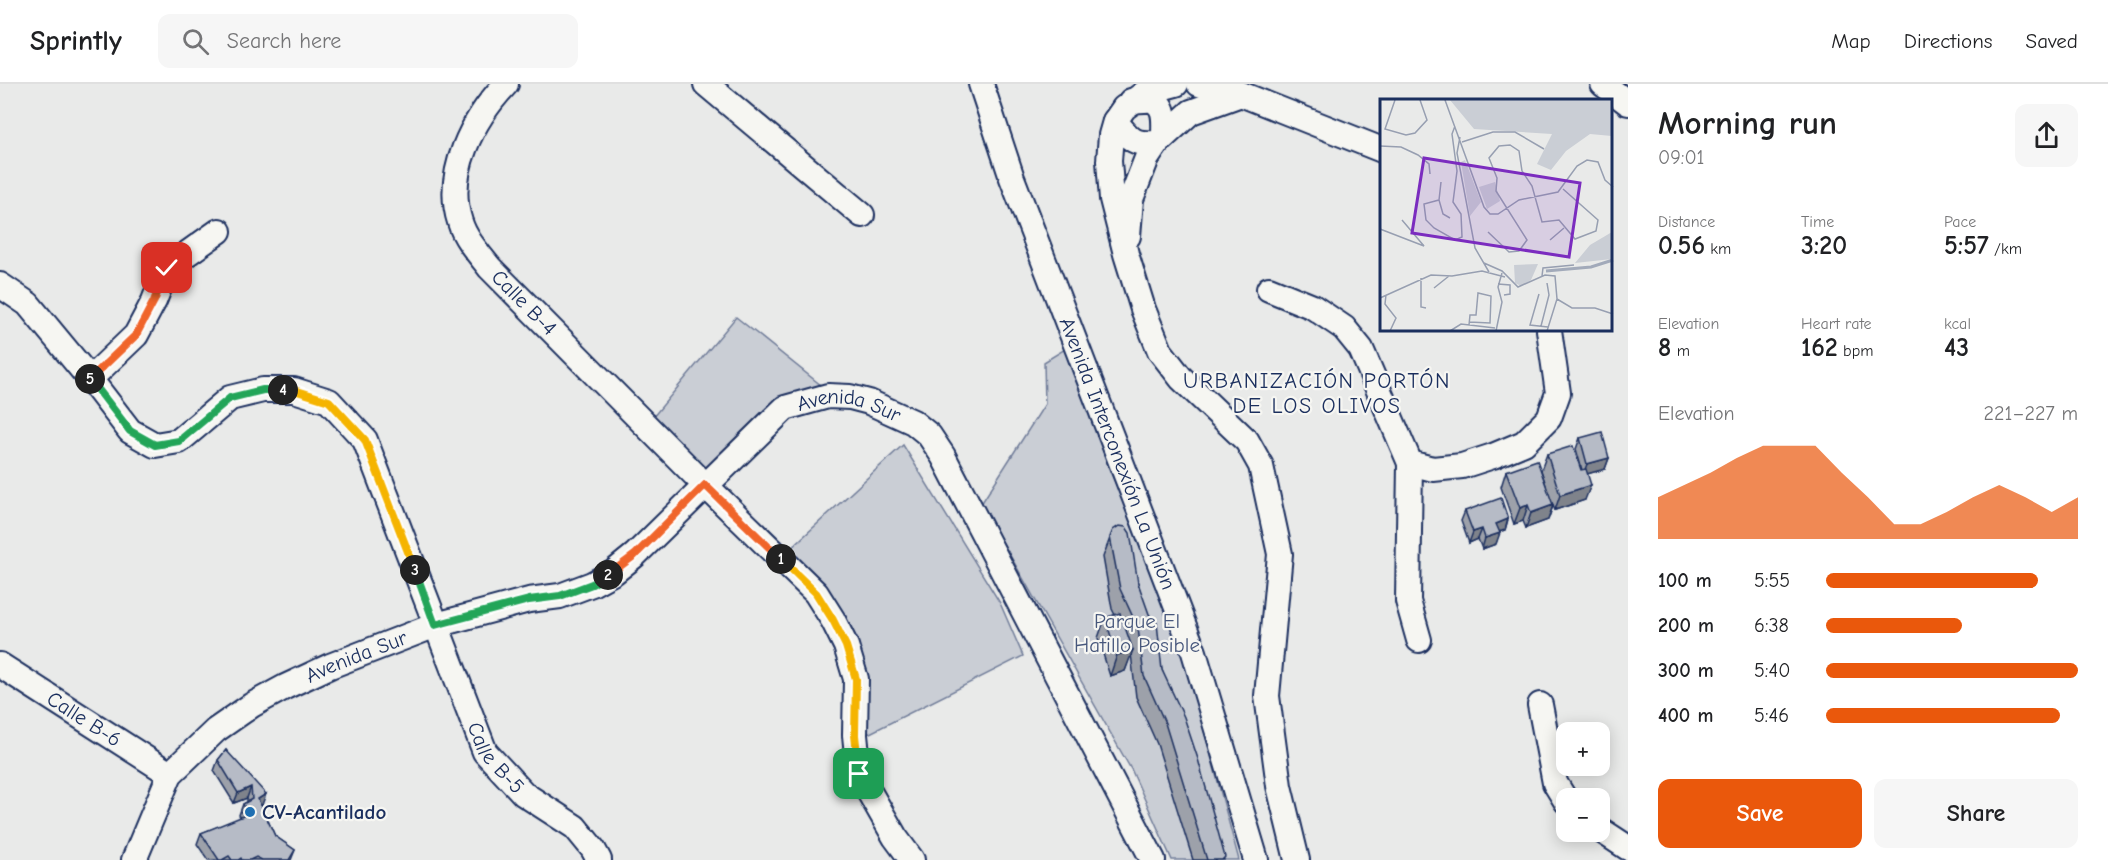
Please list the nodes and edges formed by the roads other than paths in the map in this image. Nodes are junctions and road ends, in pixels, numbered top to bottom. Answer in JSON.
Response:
{"nodes":[{"id":1,"x":506,"y":84,"type":"edge"},
{"id":2,"x":706,"y":84,"type":"edge"},
{"id":3,"x":981,"y":84,"type":"edge"},
{"id":4,"x":1176,"y":84,"type":"edge"},
{"id":5,"x":1199,"y":84,"type":"edge"},
{"id":6,"x":1603,"y":84,"type":"edge"},
{"id":7,"x":1241,"y":94,"type":"junction"},
{"id":8,"x":1131,"y":101,"type":"junction"},
{"id":9,"x":1628,"y":103,"type":"edge"},
{"id":10,"x":1115,"y":121,"type":"junction"},
{"id":11,"x":1161,"y":139,"type":"junction"},
{"id":12,"x":1380,"y":149,"type":"edge"},
{"id":13,"x":862,"y":215,"type":"dead end"},
{"id":14,"x":219,"y":231,"type":"dead end"},
{"id":15,"x":1126,"y":254,"type":"junction"},
{"id":16,"x":0,"y":285,"type":"edge"},
{"id":17,"x":1269,"y":289,"type":"dead end"},
{"id":18,"x":1549,"y":332,"type":"edge"},
{"id":19,"x":90,"y":379,"type":"junction"},
{"id":20,"x":1410,"y":463,"type":"junction"},
{"id":21,"x":705,"y":485,"type":"junction"},
{"id":22,"x":435,"y":625,"type":"junction"},
{"id":23,"x":1419,"y":640,"type":"dead end"},
{"id":24,"x":0,"y":665,"type":"edge"},
{"id":25,"x":1540,"y":705,"type":"dead end"},
{"id":26,"x":170,"y":774,"type":"junction"},
{"id":27,"x":1558,"y":788,"type":"edge"},
{"id":28,"x":1610,"y":836,"type":"edge"},
{"id":29,"x":1628,"y":848,"type":"edge"},
{"id":30,"x":134,"y":860,"type":"edge"},
{"id":31,"x":599,"y":860,"type":"edge"},
{"id":32,"x":912,"y":860,"type":"edge"},
{"id":33,"x":1153,"y":860,"type":"edge"},
{"id":34,"x":1256,"y":860,"type":"edge"},
{"id":35,"x":1297,"y":860,"type":"edge"}],
"edges":[{"from":1,"to":21,"type":"street","name":"Calle B-4"},
{"from":2,"to":13,"type":"street"},
{"from":3,"to":34,"type":"street","name":"Avenida Interconexión La Unión"},
{"from":4,"to":8,"type":"street"},
{"from":5,"to":7,"type":"street"},
{"from":6,"to":9,"type":"street"},
{"from":7,"to":11,"type":"street"},
{"from":7,"to":12,"type":"street"},
{"from":8,"to":10,"type":"street"},
{"from":8,"to":11,"type":"street"},
{"from":10,"to":11,"type":"street"},
{"from":10,"to":15,"type":"street"},
{"from":11,"to":15,"type":"street"},
{"from":14,"to":19,"type":"street"},
{"from":15,"to":35,"type":"street"},
{"from":16,"to":19,"type":"street"},
{"from":17,"to":20,"type":"street"},
{"from":18,"to":20,"type":"street"},
{"from":19,"to":22,"type":"street"},
{"from":20,"to":23,"type":"street"},
{"from":21,"to":22,"type":"street","name":"Avenida Sur"},
{"from":21,"to":32,"type":"street"},
{"from":21,"to":33,"type":"street","name":"Avenida Sur"},
{"from":22,"to":26,"type":"street","name":"Avenida Sur"},
{"from":22,"to":31,"type":"street","name":"Calle B-5"},
{"from":24,"to":26,"type":"street","name":"Calle B-6"},
{"from":25,"to":27,"type":"street"},
{"from":26,"to":30,"type":"street","name":"Avenida Sur"},
{"from":28,"to":29,"type":"street"}]}
